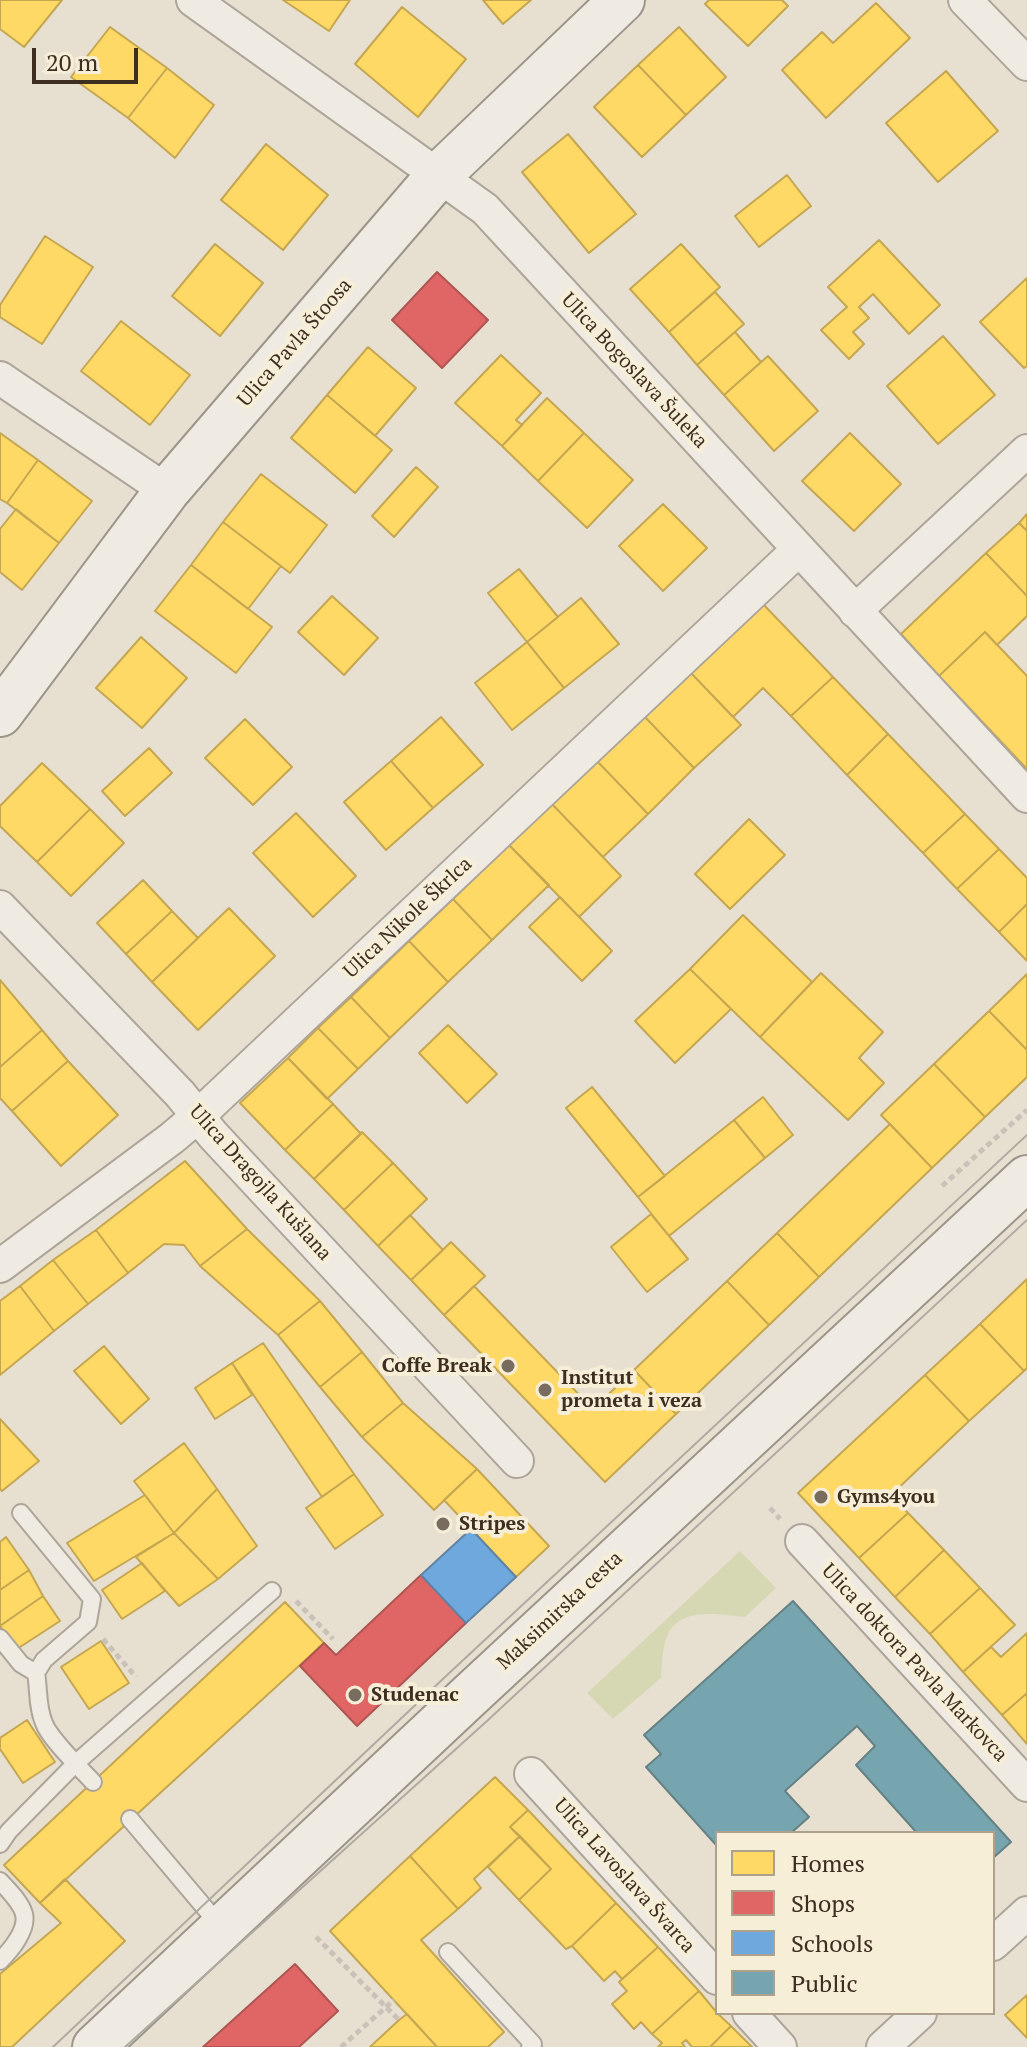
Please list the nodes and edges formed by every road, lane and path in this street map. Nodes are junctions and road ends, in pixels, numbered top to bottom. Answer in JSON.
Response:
{"nodes":[{"id":1,"x":193,"y":0,"type":"edge"},
{"id":2,"x":622,"y":0,"type":"edge"},
{"id":3,"x":965,"y":0,"type":"edge"},
{"id":4,"x":1026,"y":62,"type":"edge"},
{"id":5,"x":438,"y":176,"type":"junction"},
{"id":6,"x":0,"y":378,"type":"edge"},
{"id":7,"x":1027,"y":451,"type":"edge"},
{"id":8,"x":167,"y":491,"type":"junction"},
{"id":9,"x":798,"y":550,"type":"junction"},
{"id":10,"x":855,"y":611,"type":"junction"},
{"id":11,"x":0,"y":714,"type":"edge"},
{"id":12,"x":1027,"y":796,"type":"edge"},
{"id":13,"x":0,"y":907,"type":"edge"},
{"id":14,"x":1027,"y":1110,"type":"edge"},
{"id":15,"x":198,"y":1116,"type":"junction"},
{"id":16,"x":1027,"y":1178,"type":"edge"},
{"id":17,"x":942,"y":1186,"type":"dead end"},
{"id":18,"x":0,"y":1266,"type":"edge"},
{"id":19,"x":517,"y":1461,"type":"dead end"},
{"id":20,"x":21,"y":1513,"type":"dead end"},
{"id":21,"x":802,"y":1541,"type":"dead end"},
{"id":22,"x":272,"y":1591,"type":"joint"},
{"id":23,"x":88,"y":1622,"type":"junction"},
{"id":24,"x":0,"y":1638,"type":"edge"},
{"id":25,"x":333,"y":1639,"type":"dead end"},
{"id":26,"x":36,"y":1673,"type":"junction"},
{"id":27,"x":152,"y":1696,"type":"junction"},
{"id":28,"x":76,"y":1763,"type":"junction"},
{"id":29,"x":531,"y":1774,"type":"dead end"},
{"id":30,"x":93,"y":1782,"type":"dead end"},
{"id":31,"x":1027,"y":1785,"type":"edge"},
{"id":32,"x":130,"y":1819,"type":"dead end"},
{"id":33,"x":0,"y":1844,"type":"edge"},
{"id":34,"x":0,"y":1881,"type":"edge"},
{"id":35,"x":1027,"y":1913,"type":"edge"},
{"id":36,"x":222,"y":1928,"type":"junction"},
{"id":37,"x":316,"y":1937,"type":"dead end"},
{"id":38,"x":995,"y":1942,"type":"edge"},
{"id":39,"x":448,"y":1952,"type":"dead end"},
{"id":40,"x":0,"y":1961,"type":"edge"},
{"id":41,"x":715,"y":1976,"type":"edge"},
{"id":42,"x":394,"y":2000,"type":"dead end"},
{"id":43,"x":385,"y":2008,"type":"junction"},
{"id":44,"x":751,"y":2015,"type":"edge"},
{"id":45,"x":918,"y":2015,"type":"edge"},
{"id":46,"x":399,"y":2020,"type":"dead end"},
{"id":47,"x":95,"y":2047,"type":"edge"},
{"id":48,"x":341,"y":2047,"type":"edge"},
{"id":49,"x":530,"y":2047,"type":"edge"},
{"id":50,"x":780,"y":2047,"type":"edge"},
{"id":51,"x":883,"y":2047,"type":"edge"}],
"edges":[{"from":1,"to":5,"type":"street","name":"Ulica Bogoslava Šuleka"},
{"from":2,"to":5,"type":"main road","name":"Ulica Pavla Štoosa"},
{"from":3,"to":4,"type":"street"},
{"from":5,"to":8,"type":"main road","name":"Ulica Pavla Štoosa"},
{"from":5,"to":9,"type":"street","name":"Ulica Bogoslava Šuleka"},
{"from":6,"to":8,"type":"street"},
{"from":7,"to":10,"type":"street"},
{"from":8,"to":11,"type":"main road","name":"Ulica Pavla Štoosa"},
{"from":9,"to":10,"type":"street","name":"Ulica Bogoslava Šuleka"},
{"from":9,"to":15,"type":"street","name":"Ulica Nikole Škrlca"},
{"from":10,"to":12,"type":"street","name":"Ulica Bogoslava Šuleka"},
{"from":13,"to":15,"type":"street","name":"Ulica Dragojla Kušlana"},
{"from":14,"to":17,"type":"path"},
{"from":15,"to":18,"type":"street","name":"Ulica Nikole Škrlca"},
{"from":15,"to":19,"type":"street","name":"Ulica Dragojla Kušlana"},
{"from":16,"to":36,"type":"main road","name":"Maksimirska cesta"},
{"from":20,"to":23,"type":"lane"},
{"from":21,"to":31,"type":"street","name":"Ulica doktora Pavla Markovca"},
{"from":22,"to":25,"type":"path"},
{"from":22,"to":27,"type":"lane"},
{"from":23,"to":26,"type":"lane"},
{"from":23,"to":27,"type":"path"},
{"from":24,"to":26,"type":"lane"},
{"from":26,"to":28,"type":"lane"},
{"from":27,"to":28,"type":"lane"},
{"from":28,"to":30,"type":"lane"},
{"from":28,"to":33,"type":"lane"},
{"from":29,"to":41,"type":"street","name":"Ulica Lavoslava Švarca"},
{"from":32,"to":36,"type":"lane"},
{"from":34,"to":40,"type":"lane"},
{"from":35,"to":38,"type":"street"},
{"from":36,"to":47,"type":"main road","name":"Maksimirska cesta"},
{"from":37,"to":43,"type":"path"},
{"from":39,"to":49,"type":"lane"},
{"from":42,"to":43,"type":"path"},
{"from":43,"to":46,"type":"path"},
{"from":43,"to":48,"type":"path"},
{"from":44,"to":50,"type":"street"},
{"from":45,"to":51,"type":"street"}]}
